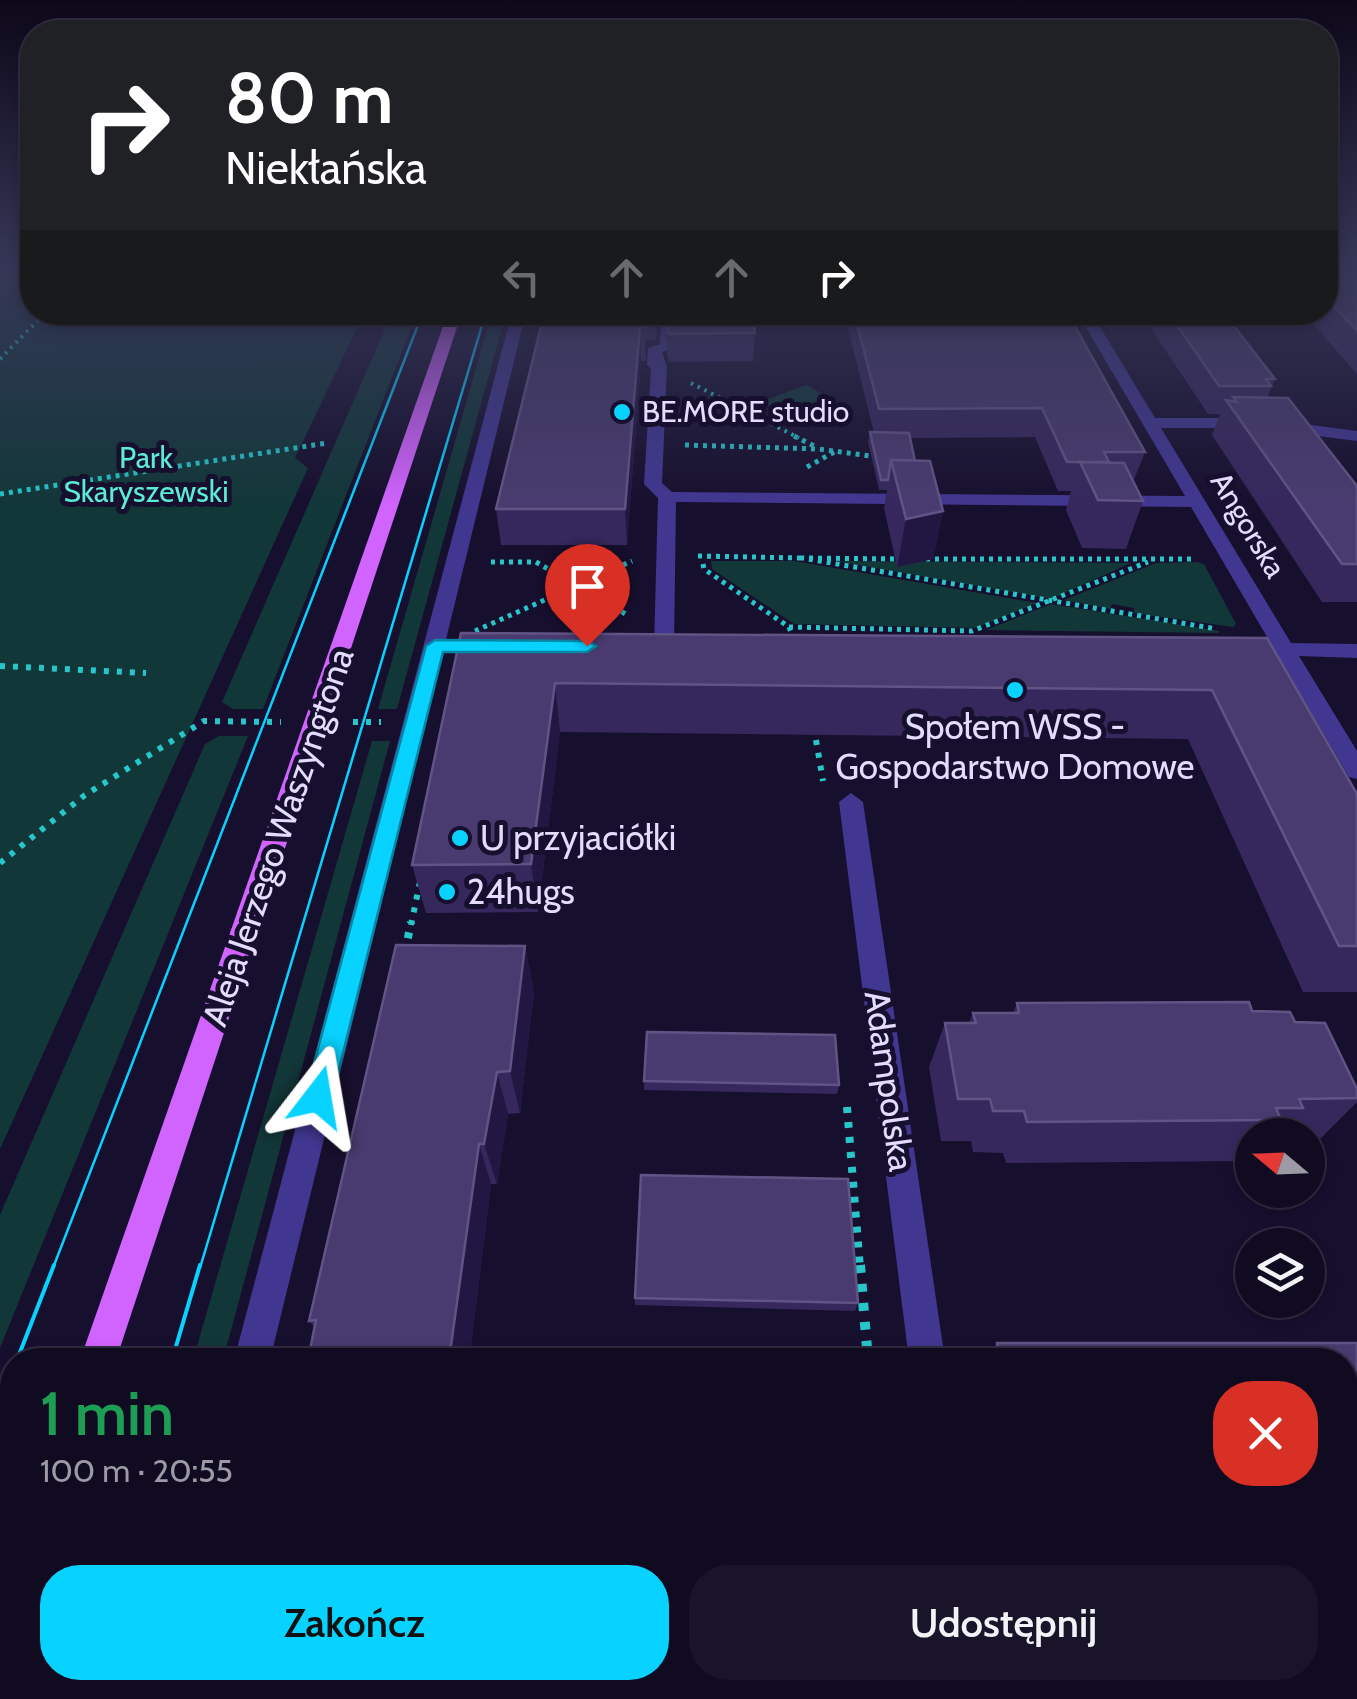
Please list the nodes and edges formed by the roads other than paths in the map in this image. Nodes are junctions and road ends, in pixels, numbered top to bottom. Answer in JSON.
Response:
{"nodes":[{"id":1,"x":444,"y":346,"type":"edge"},
{"id":2,"x":517,"y":346,"type":"edge"},
{"id":3,"x":667,"y":346,"type":"edge"},
{"id":4,"x":1105,"y":346,"type":"edge"},
{"id":5,"x":1152,"y":423,"type":"junction"},
{"id":6,"x":1357,"y":436,"type":"edge"},
{"id":7,"x":667,"y":497,"type":"junction"},
{"id":8,"x":1200,"y":502,"type":"junction"},
{"id":9,"x":1226,"y":640,"type":"edge"},
{"id":10,"x":664,"y":644,"type":"edge"},
{"id":11,"x":1286,"y":648,"type":"junction"},
{"id":12,"x":1357,"y":651,"type":"edge"},
{"id":13,"x":1357,"y":770,"type":"edge"},
{"id":14,"x":851,"y":802,"type":"dead end"},
{"id":15,"x":102,"y":1348,"type":"edge"},
{"id":16,"x":255,"y":1348,"type":"edge"},
{"id":17,"x":924,"y":1348,"type":"edge"}],
"edges":[{"from":1,"to":15,"type":"main road","name":"Aleja Jerzego Waszyngtona"},
{"from":2,"to":16,"type":"street"},
{"from":3,"to":7,"type":"street"},
{"from":4,"to":5,"type":"street","name":"Angorska"},
{"from":5,"to":6,"type":"street"},
{"from":5,"to":8,"type":"street","name":"Angorska"},
{"from":7,"to":8,"type":"street"},
{"from":7,"to":10,"type":"street"},
{"from":8,"to":11,"type":"street","name":"Angorska"},
{"from":9,"to":11,"type":"street"},
{"from":11,"to":12,"type":"street"},
{"from":11,"to":13,"type":"street","name":"Angorska"},
{"from":14,"to":17,"type":"street","name":"Adampolska"}]}
